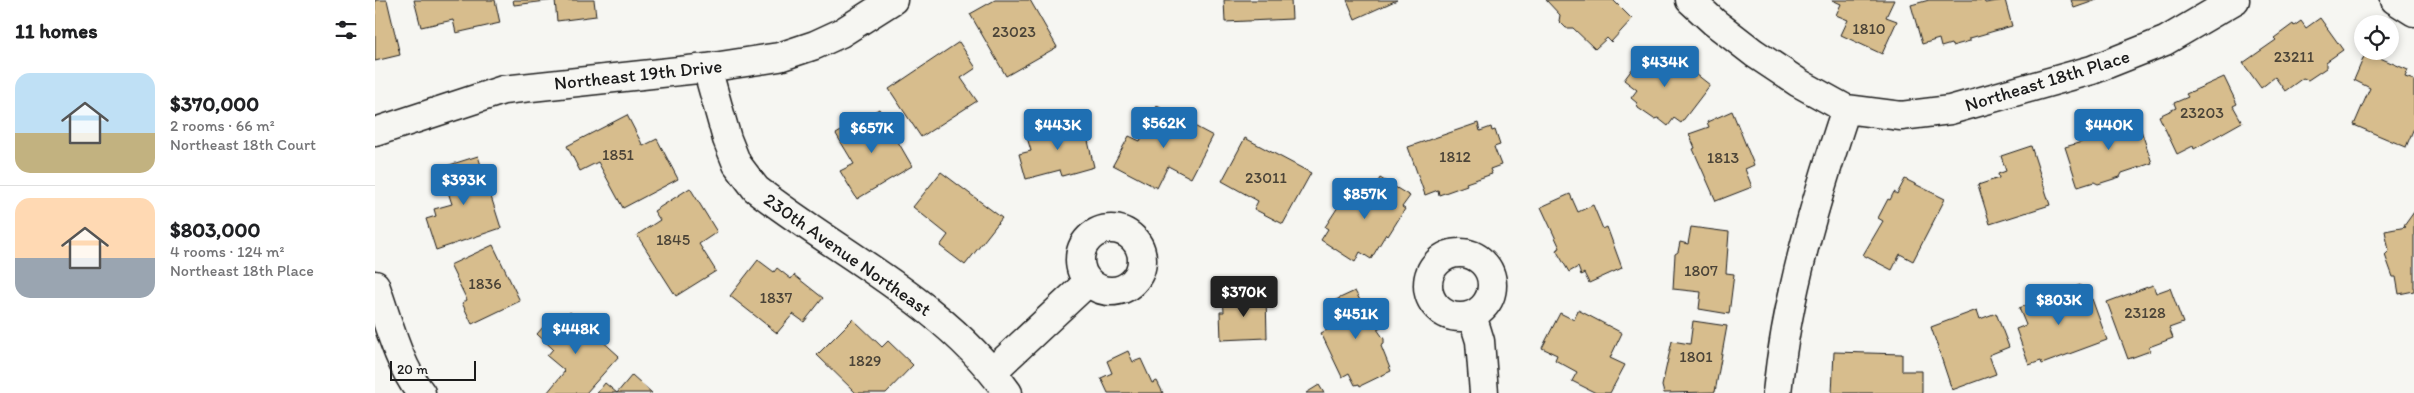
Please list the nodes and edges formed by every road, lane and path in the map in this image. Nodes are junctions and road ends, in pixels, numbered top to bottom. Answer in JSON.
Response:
{"nodes":[{"id":1,"x":893,"y":0,"type":"edge"},
{"id":2,"x":1690,"y":0,"type":"edge"},
{"id":3,"x":2235,"y":0,"type":"edge"},
{"id":4,"x":2395,"y":0,"type":"edge"},
{"id":5,"x":2414,"y":12,"type":"edge"},
{"id":6,"x":707,"y":68,"type":"junction"},
{"id":7,"x":1846,"y":108,"type":"junction"},
{"id":8,"x":375,"y":132,"type":"edge"},
{"id":9,"x":1088,"y":282,"type":"dead end"},
{"id":10,"x":375,"y":285,"type":"edge"},
{"id":11,"x":1472,"y":316,"type":"dead end"},
{"id":12,"x":993,"y":371,"type":"junction"},
{"id":13,"x":421,"y":393,"type":"edge"},
{"id":14,"x":1008,"y":393,"type":"edge"},
{"id":15,"x":1484,"y":393,"type":"edge"},
{"id":16,"x":1777,"y":393,"type":"edge"}],
"edges":[{"from":1,"to":6,"type":"street","name":"Northeast 19th Drive"},
{"from":2,"to":7,"type":"street","name":"Northeast 18th Place"},
{"from":3,"to":7,"type":"street","name":"Northeast 18th Place"},
{"from":4,"to":5,"type":"street"},
{"from":6,"to":8,"type":"street","name":"Northeast 19th Drive"},
{"from":6,"to":12,"type":"street","name":"230th Avenue Northeast"},
{"from":7,"to":16,"type":"street"},
{"from":9,"to":12,"type":"street"},
{"from":10,"to":13,"type":"street"},
{"from":11,"to":15,"type":"street"},
{"from":12,"to":14,"type":"street","name":"230th Avenue Northeast"}]}
